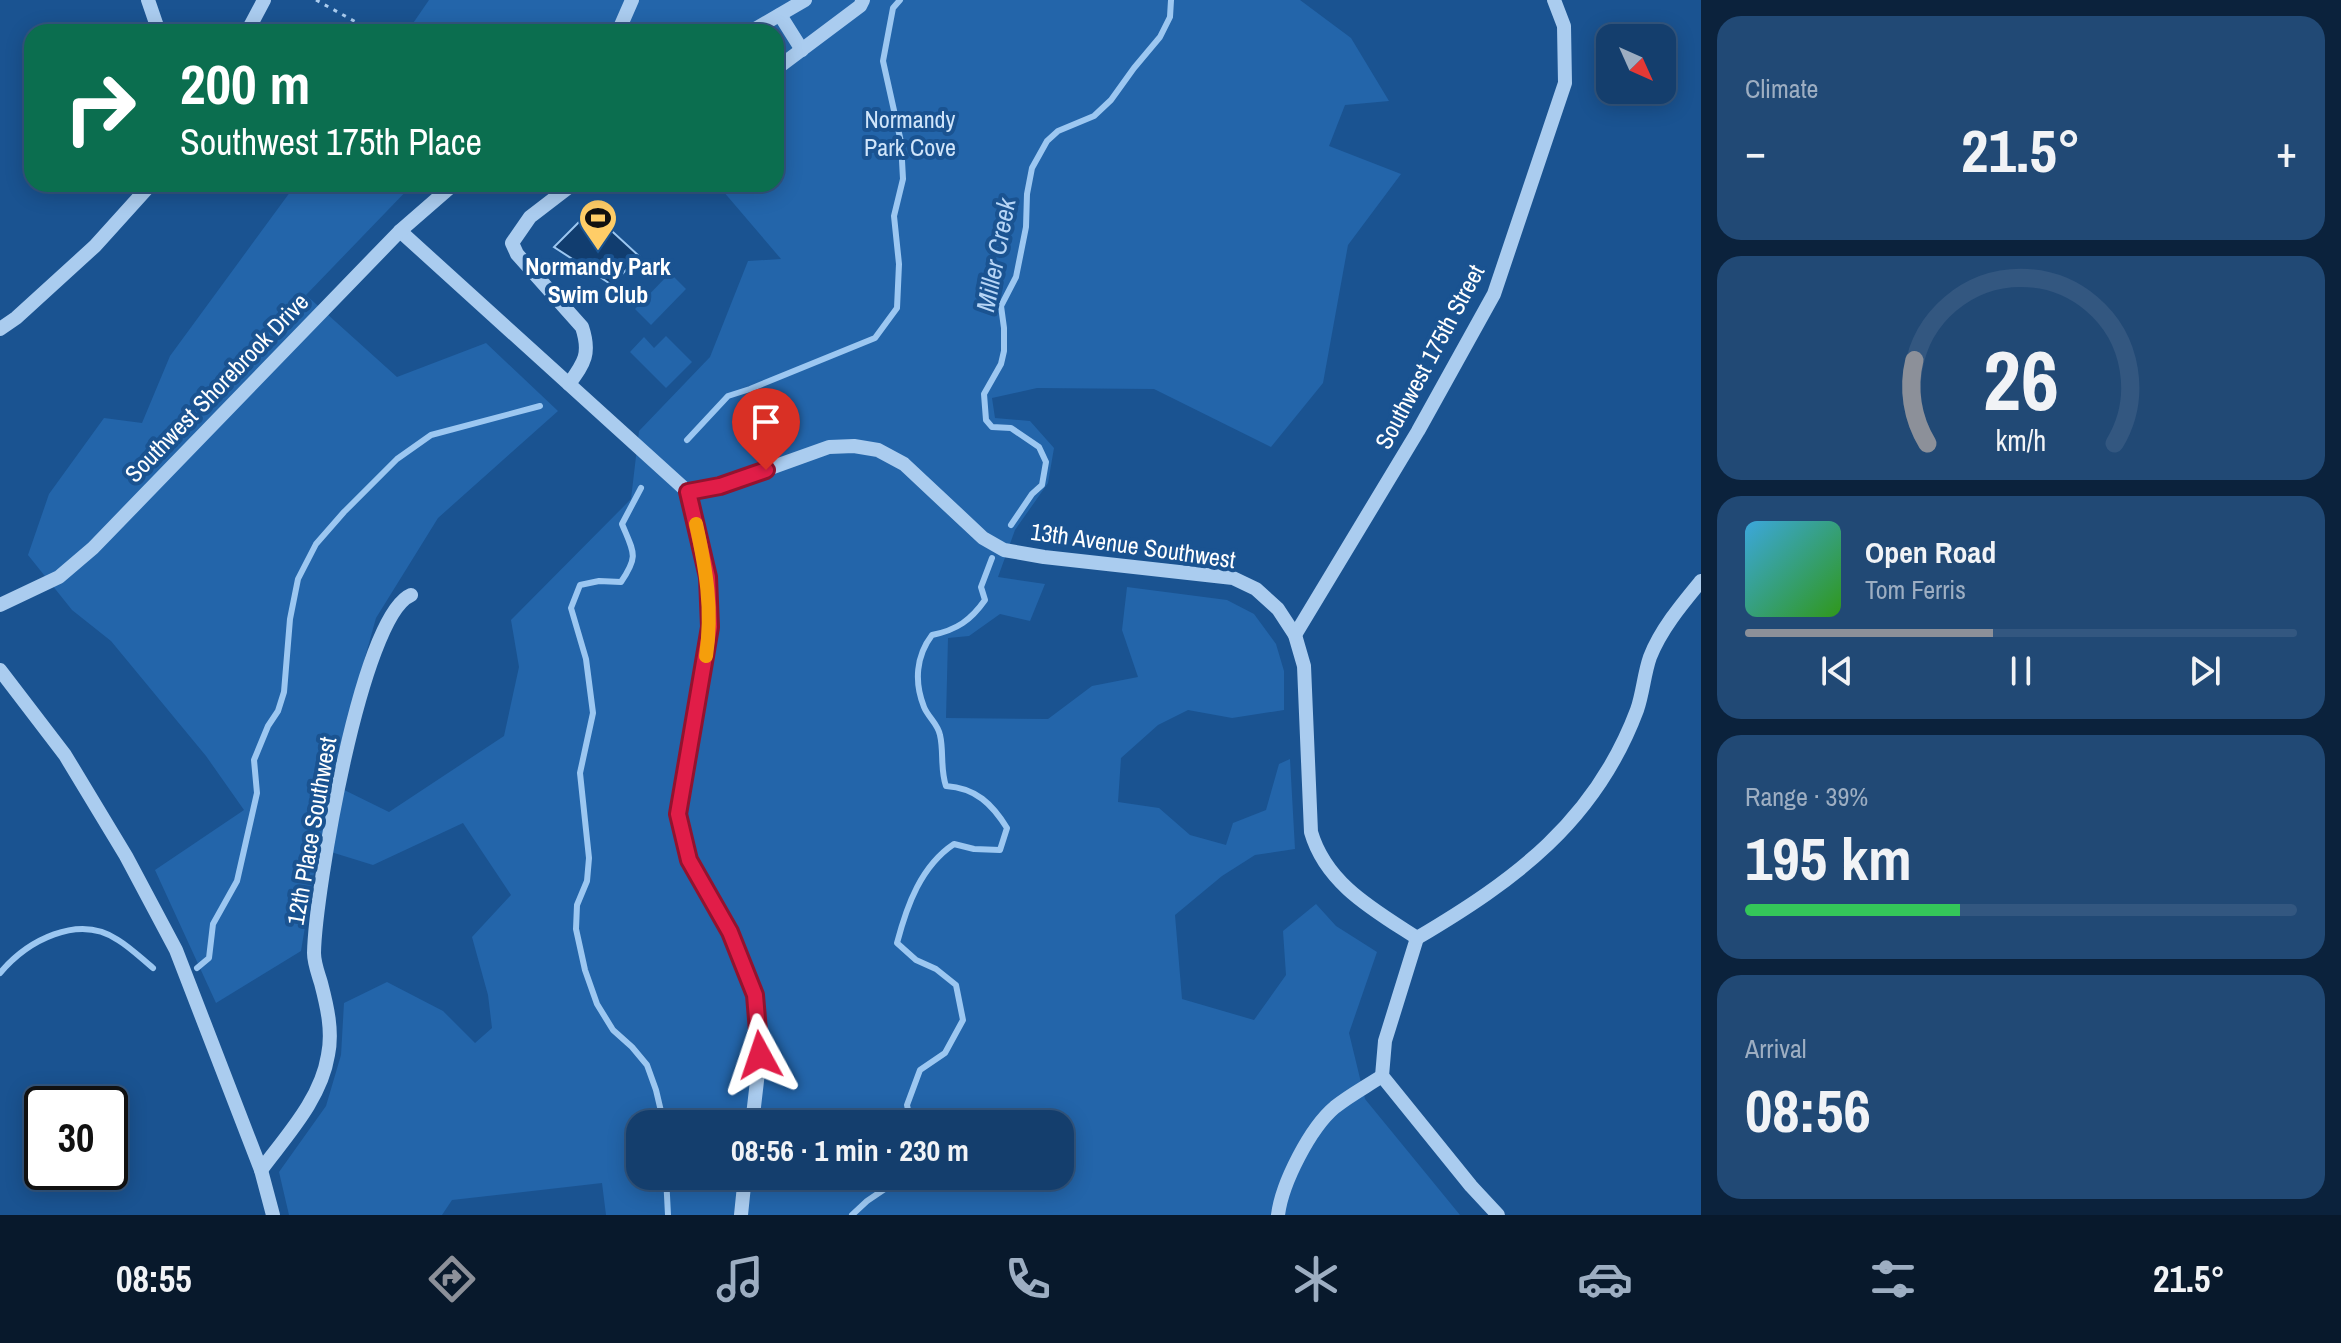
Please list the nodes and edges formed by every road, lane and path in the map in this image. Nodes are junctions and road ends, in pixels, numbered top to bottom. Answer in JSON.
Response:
{"nodes":[{"id":1,"x":148,"y":0,"type":"edge"},
{"id":2,"x":264,"y":0,"type":"edge"},
{"id":3,"x":316,"y":0,"type":"edge"},
{"id":4,"x":632,"y":0,"type":"edge"},
{"id":5,"x":805,"y":0,"type":"edge"},
{"id":6,"x":863,"y":0,"type":"edge"},
{"id":7,"x":1554,"y":0,"type":"edge"},
{"id":8,"x":780,"y":15,"type":"junction"},
{"id":9,"x":156,"y":24,"type":"edge"},
{"id":10,"x":251,"y":24,"type":"edge"},
{"id":11,"x":360,"y":24,"type":"edge"},
{"id":12,"x":622,"y":24,"type":"edge"},
{"id":13,"x":764,"y":24,"type":"edge"},
{"id":14,"x":802,"y":50,"type":"junction"},
{"id":15,"x":784,"y":63,"type":"edge"},
{"id":16,"x":144,"y":192,"type":"edge"},
{"id":17,"x":445,"y":192,"type":"edge"},
{"id":18,"x":563,"y":192,"type":"edge"},
{"id":19,"x":400,"y":231,"type":"junction"},
{"id":20,"x":0,"y":329,"type":"edge"},
{"id":21,"x":569,"y":384,"type":"junction"},
{"id":22,"x":688,"y":492,"type":"junction"},
{"id":23,"x":1701,"y":581,"type":"edge"},
{"id":24,"x":411,"y":595,"type":"dead end"},
{"id":25,"x":0,"y":605,"type":"edge"},
{"id":26,"x":1295,"y":635,"type":"junction"},
{"id":27,"x":0,"y":670,"type":"edge"},
{"id":28,"x":1417,"y":938,"type":"junction"},
{"id":29,"x":1382,"y":1076,"type":"junction"},
{"id":30,"x":754,"y":1110,"type":"edge"},
{"id":31,"x":261,"y":1170,"type":"junction"},
{"id":32,"x":744,"y":1190,"type":"edge"},
{"id":33,"x":273,"y":1215,"type":"edge"},
{"id":34,"x":741,"y":1215,"type":"edge"},
{"id":35,"x":1278,"y":1215,"type":"edge"},
{"id":36,"x":1498,"y":1215,"type":"edge"}],
"edges":[{"from":1,"to":9,"type":"street"},
{"from":2,"to":10,"type":"street"},
{"from":3,"to":11,"type":"path"},
{"from":4,"to":12,"type":"street"},
{"from":5,"to":8,"type":"street"},
{"from":6,"to":14,"type":"street"},
{"from":7,"to":26,"type":"street","name":"Southwest 175th Street"},
{"from":8,"to":13,"type":"street"},
{"from":8,"to":14,"type":"street"},
{"from":14,"to":15,"type":"street"},
{"from":16,"to":20,"type":"street"},
{"from":17,"to":19,"type":"street","name":"Southwest Shorebrook Drive"},
{"from":18,"to":21,"type":"street"},
{"from":19,"to":21,"type":"street"},
{"from":19,"to":25,"type":"street","name":"Southwest Shorebrook Drive"},
{"from":21,"to":22,"type":"street"},
{"from":22,"to":26,"type":"street","name":"13th Avenue Southwest"},
{"from":22,"to":30,"type":"street"},
{"from":23,"to":28,"type":"street"},
{"from":24,"to":31,"type":"street","name":"12th Place Southwest"},
{"from":26,"to":28,"type":"street","name":"13th Avenue Southwest"},
{"from":27,"to":31,"type":"street"},
{"from":28,"to":29,"type":"street"},
{"from":29,"to":35,"type":"street"},
{"from":29,"to":36,"type":"street"},
{"from":31,"to":33,"type":"street"},
{"from":32,"to":34,"type":"street"}]}
